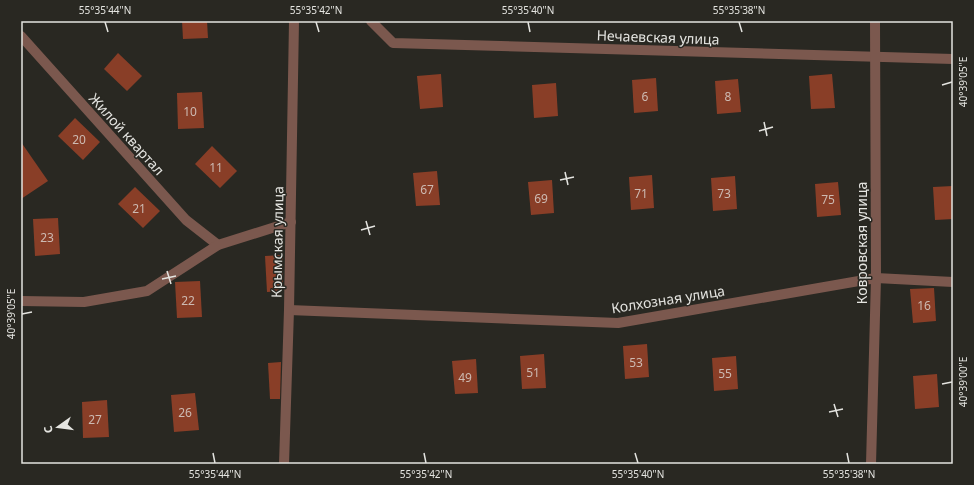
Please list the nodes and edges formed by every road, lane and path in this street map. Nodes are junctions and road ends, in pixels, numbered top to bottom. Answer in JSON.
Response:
{"nodes":[{"id":1,"x":294,"y":21,"type":"edge"},
{"id":2,"x":371,"y":21,"type":"edge"},
{"id":3,"x":875,"y":21,"type":"edge"},
{"id":4,"x":21,"y":36,"type":"edge"},
{"id":5,"x":874,"y":58,"type":"junction"},
{"id":6,"x":953,"y":59,"type":"edge"},
{"id":7,"x":291,"y":222,"type":"junction"},
{"id":8,"x":218,"y":245,"type":"junction"},
{"id":9,"x":876,"y":278,"type":"junction"},
{"id":10,"x":953,"y":282,"type":"edge"},
{"id":11,"x":21,"y":301,"type":"edge"},
{"id":12,"x":289,"y":310,"type":"junction"},
{"id":13,"x":284,"y":464,"type":"edge"},
{"id":14,"x":872,"y":464,"type":"edge"}],
"edges":[{"from":1,"to":7,"type":"street","name":"Крымская улица"},
{"from":2,"to":5,"type":"street","name":"Нечаевская улица"},
{"from":3,"to":5,"type":"street","name":"Ковровская улица"},
{"from":4,"to":8,"type":"street","name":"Жилой квартал"},
{"from":5,"to":6,"type":"street","name":"Нечаевская улица"},
{"from":5,"to":9,"type":"street","name":"Ковровская улица"},
{"from":7,"to":8,"type":"street"},
{"from":7,"to":12,"type":"street","name":"Крымская улица"},
{"from":8,"to":11,"type":"street"},
{"from":9,"to":10,"type":"street","name":"Колхозная улица"},
{"from":9,"to":12,"type":"street","name":"Колхозная улица"},
{"from":9,"to":14,"type":"street","name":"Ковровская улица"},
{"from":12,"to":13,"type":"street","name":"Крымская улица"}]}
